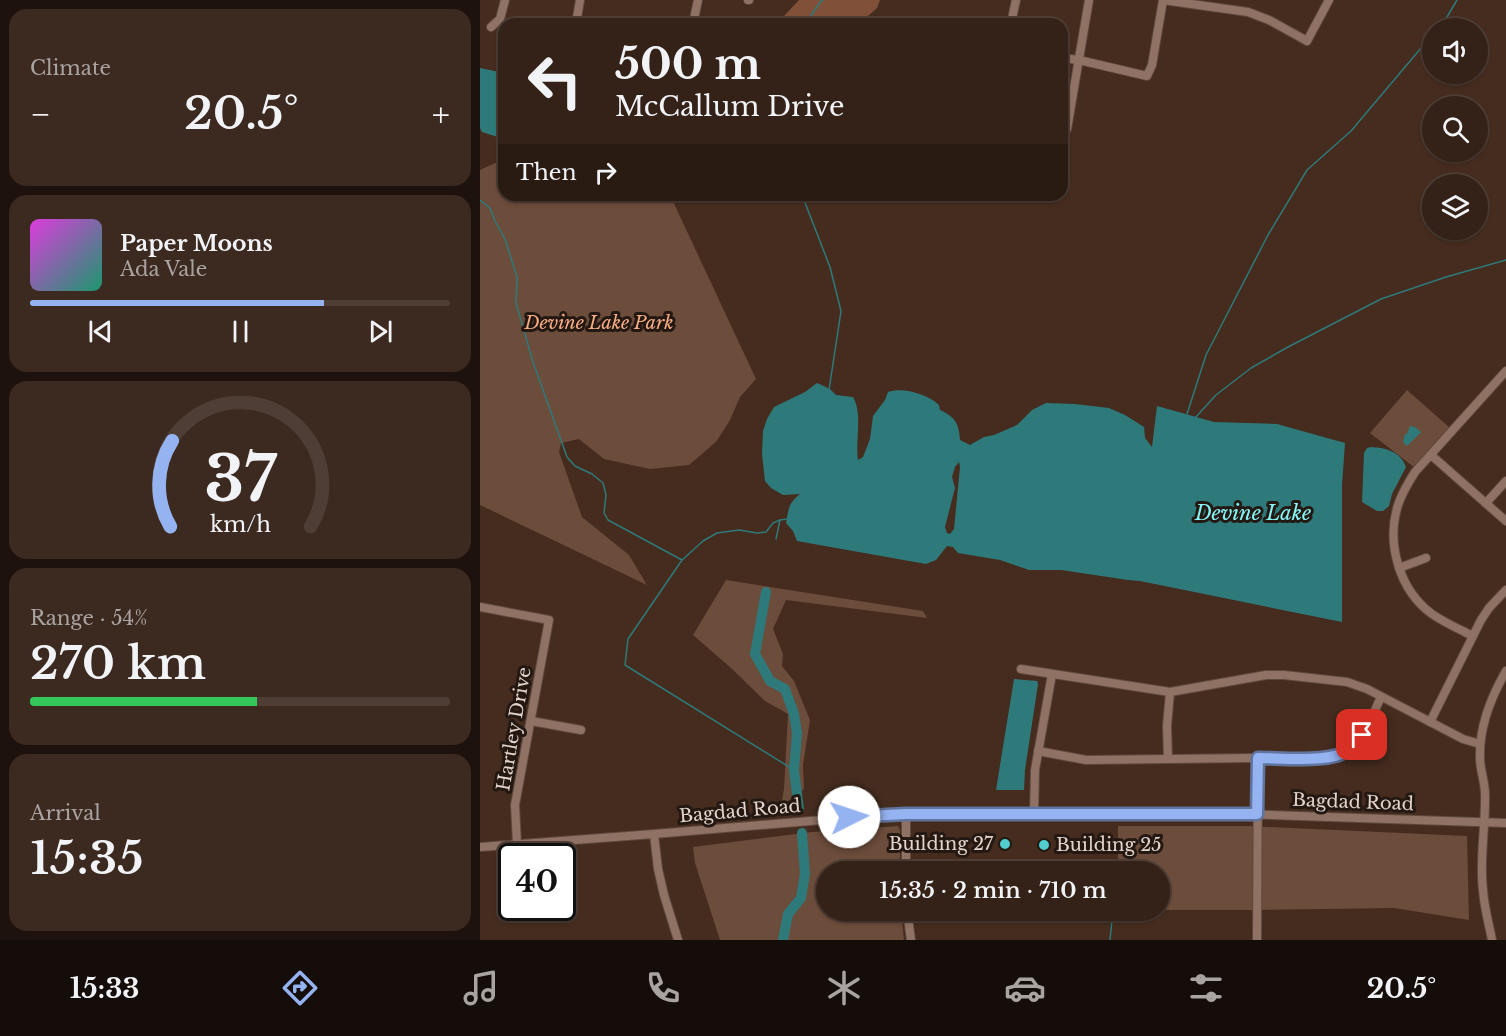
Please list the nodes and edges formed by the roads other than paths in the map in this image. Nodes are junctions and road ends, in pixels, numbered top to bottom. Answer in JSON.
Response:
{"nodes":[{"id":1,"x":505,"y":0,"type":"edge"},
{"id":2,"x":580,"y":0,"type":"edge"},
{"id":3,"x":698,"y":0,"type":"edge"},
{"id":4,"x":1016,"y":0,"type":"edge"},
{"id":5,"x":1089,"y":0,"type":"edge"},
{"id":6,"x":1162,"y":0,"type":"edge"},
{"id":7,"x":1329,"y":0,"type":"edge"},
{"id":8,"x":500,"y":18,"type":"edge"},
{"id":9,"x":577,"y":18,"type":"edge"},
{"id":10,"x":694,"y":18,"type":"edge"},
{"id":11,"x":1012,"y":18,"type":"edge"},
{"id":12,"x":498,"y":21,"type":"edge"},
{"id":13,"x":491,"y":27,"type":"dead end"},
{"id":14,"x":1068,"y":59,"type":"edge"},
{"id":15,"x":1079,"y":60,"type":"junction"},
{"id":16,"x":1068,"y":123,"type":"edge"},
{"id":17,"x":1506,"y":371,"type":"edge"},
{"id":18,"x":1431,"y":455,"type":"junction"},
{"id":19,"x":1506,"y":481,"type":"edge"},
{"id":20,"x":1486,"y":503,"type":"junction"},
{"id":21,"x":1506,"y":521,"type":"edge"},
{"id":22,"x":1426,"y":558,"type":"dead end"},
{"id":23,"x":1399,"y":568,"type":"junction"},
{"id":24,"x":1506,"y":590,"type":"edge"},
{"id":25,"x":480,"y":607,"type":"edge"},
{"id":26,"x":1473,"y":636,"type":"junction"},
{"id":27,"x":1021,"y":669,"type":"dead end"},
{"id":28,"x":1506,"y":671,"type":"edge"},
{"id":29,"x":1052,"y":674,"type":"junction"},
{"id":30,"x":1170,"y":692,"type":"junction"},
{"id":31,"x":1381,"y":697,"type":"junction"},
{"id":32,"x":531,"y":721,"type":"junction"},
{"id":33,"x":1430,"y":722,"type":"junction"},
{"id":34,"x":581,"y":730,"type":"dead end"},
{"id":35,"x":1480,"y":744,"type":"junction"},
{"id":36,"x":1038,"y":752,"type":"junction"},
{"id":37,"x":1258,"y":758,"type":"junction"},
{"id":38,"x":1168,"y":759,"type":"junction"},
{"id":39,"x":906,"y":814,"type":"junction"},
{"id":40,"x":1257,"y":814,"type":"junction"},
{"id":41,"x":1034,"y":815,"type":"junction"},
{"id":42,"x":1484,"y":822,"type":"junction"},
{"id":43,"x":1506,"y":823,"type":"edge"},
{"id":44,"x":654,"y":834,"type":"junction"},
{"id":45,"x":517,"y":843,"type":"edge"},
{"id":46,"x":531,"y":843,"type":"edge"},
{"id":47,"x":498,"y":846,"type":"edge"},
{"id":48,"x":480,"y":847,"type":"edge"},
{"id":49,"x":906,"y":861,"type":"edge"},
{"id":50,"x":908,"y":921,"type":"edge"},
{"id":51,"x":678,"y":940,"type":"edge"},
{"id":52,"x":911,"y":940,"type":"edge"},
{"id":53,"x":1257,"y":940,"type":"edge"},
{"id":54,"x":1492,"y":940,"type":"edge"}],
"edges":[{"from":1,"to":8,"type":"street"},
{"from":2,"to":9,"type":"street"},
{"from":3,"to":10,"type":"street"},
{"from":4,"to":11,"type":"street"},
{"from":5,"to":15,"type":"street"},
{"from":6,"to":7,"type":"street"},
{"from":6,"to":15,"type":"street"},
{"from":12,"to":13,"type":"street"},
{"from":14,"to":15,"type":"street"},
{"from":15,"to":16,"type":"street"},
{"from":17,"to":18,"type":"street"},
{"from":18,"to":20,"type":"street"},
{"from":18,"to":23,"type":"street"},
{"from":19,"to":20,"type":"street"},
{"from":20,"to":21,"type":"street"},
{"from":22,"to":23,"type":"street"},
{"from":23,"to":26,"type":"street"},
{"from":24,"to":26,"type":"street"},
{"from":25,"to":32,"type":"street","name":"Hartley Drive"},
{"from":26,"to":33,"type":"street"},
{"from":27,"to":29,"type":"street"},
{"from":28,"to":35,"type":"street"},
{"from":29,"to":30,"type":"street"},
{"from":29,"to":36,"type":"street"},
{"from":30,"to":31,"type":"street"},
{"from":30,"to":38,"type":"street"},
{"from":31,"to":33,"type":"street"},
{"from":31,"to":37,"type":"street"},
{"from":32,"to":34,"type":"street"},
{"from":32,"to":45,"type":"street","name":"Hartley Drive"},
{"from":33,"to":35,"type":"street"},
{"from":35,"to":42,"type":"street"},
{"from":36,"to":38,"type":"street"},
{"from":36,"to":41,"type":"street"},
{"from":37,"to":38,"type":"street"},
{"from":37,"to":40,"type":"street"},
{"from":39,"to":41,"type":"street","name":"Bagdad Road"},
{"from":39,"to":44,"type":"street","name":"Bagdad Road"},
{"from":39,"to":49,"type":"street"},
{"from":40,"to":41,"type":"street","name":"Bagdad Road"},
{"from":40,"to":42,"type":"street","name":"Bagdad Road"},
{"from":40,"to":53,"type":"street"},
{"from":42,"to":43,"type":"street","name":"Bagdad Road"},
{"from":42,"to":54,"type":"street"},
{"from":44,"to":46,"type":"street","name":"Bagdad Road"},
{"from":44,"to":51,"type":"street"},
{"from":47,"to":48,"type":"street","name":"Bagdad Road"},
{"from":50,"to":52,"type":"street"}]}
